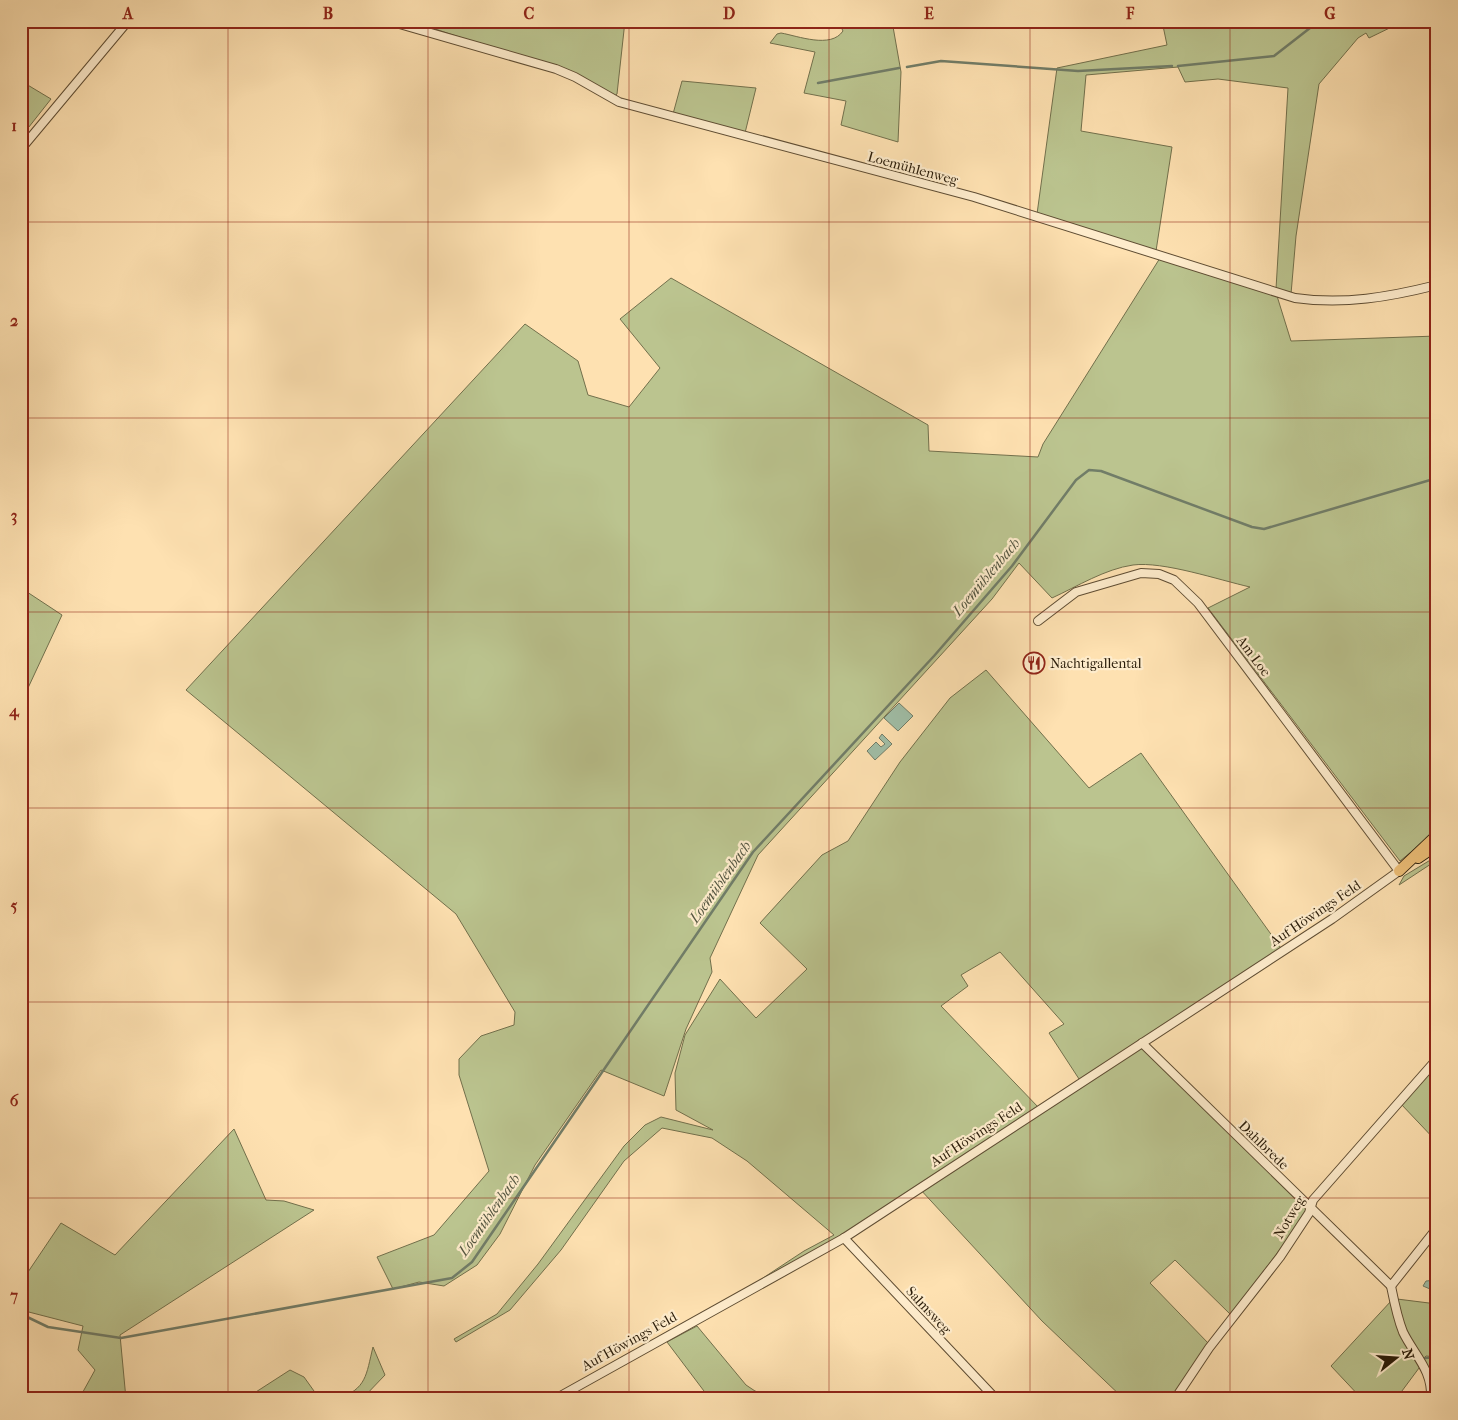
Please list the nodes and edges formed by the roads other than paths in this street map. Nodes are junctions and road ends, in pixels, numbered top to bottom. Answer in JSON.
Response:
{"nodes":[{"id":1,"x":128,"y":21,"type":"edge"},
{"id":2,"x":389,"y":21,"type":"edge"},
{"id":3,"x":21,"y":149,"type":"edge"},
{"id":4,"x":1437,"y":285,"type":"edge"},
{"id":5,"x":1038,"y":621,"type":"dead end"},
{"id":6,"x":1437,"y":835,"type":"edge"},
{"id":7,"x":1437,"y":845,"type":"edge"},
{"id":8,"x":1399,"y":871,"type":"junction"},
{"id":9,"x":1142,"y":1043,"type":"junction"},
{"id":10,"x":1437,"y":1059,"type":"edge"},
{"id":11,"x":1310,"y":1207,"type":"junction"},
{"id":12,"x":1437,"y":1228,"type":"edge"},
{"id":13,"x":844,"y":1238,"type":"junction"},
{"id":14,"x":1391,"y":1286,"type":"junction"},
{"id":15,"x":555,"y":1399,"type":"edge"},
{"id":16,"x":996,"y":1399,"type":"edge"},
{"id":17,"x":1176,"y":1399,"type":"edge"},
{"id":18,"x":1431,"y":1399,"type":"edge"}],
"edges":[{"from":1,"to":3,"type":"street"},
{"from":2,"to":4,"type":"street","name":"Loemühlenweg"},
{"from":5,"to":8,"type":"street","name":"Am Loe"},
{"from":6,"to":8,"type":"main road","name":"Auf Höwings Feld"},
{"from":7,"to":8,"type":"main road","name":"Auf Höwings Feld"},
{"from":8,"to":9,"type":"street","name":"Auf Höwings Feld"},
{"from":9,"to":11,"type":"street","name":"Dahlbrede"},
{"from":9,"to":13,"type":"street","name":"Auf Höwings Feld"},
{"from":10,"to":11,"type":"street","name":"Notweg"},
{"from":11,"to":14,"type":"street","name":"Dahlbrede"},
{"from":11,"to":17,"type":"street","name":"Notweg"},
{"from":12,"to":14,"type":"street"},
{"from":13,"to":15,"type":"street","name":"Auf Höwings Feld"},
{"from":13,"to":16,"type":"street","name":"Salmsweg"},
{"from":14,"to":18,"type":"street"}]}
